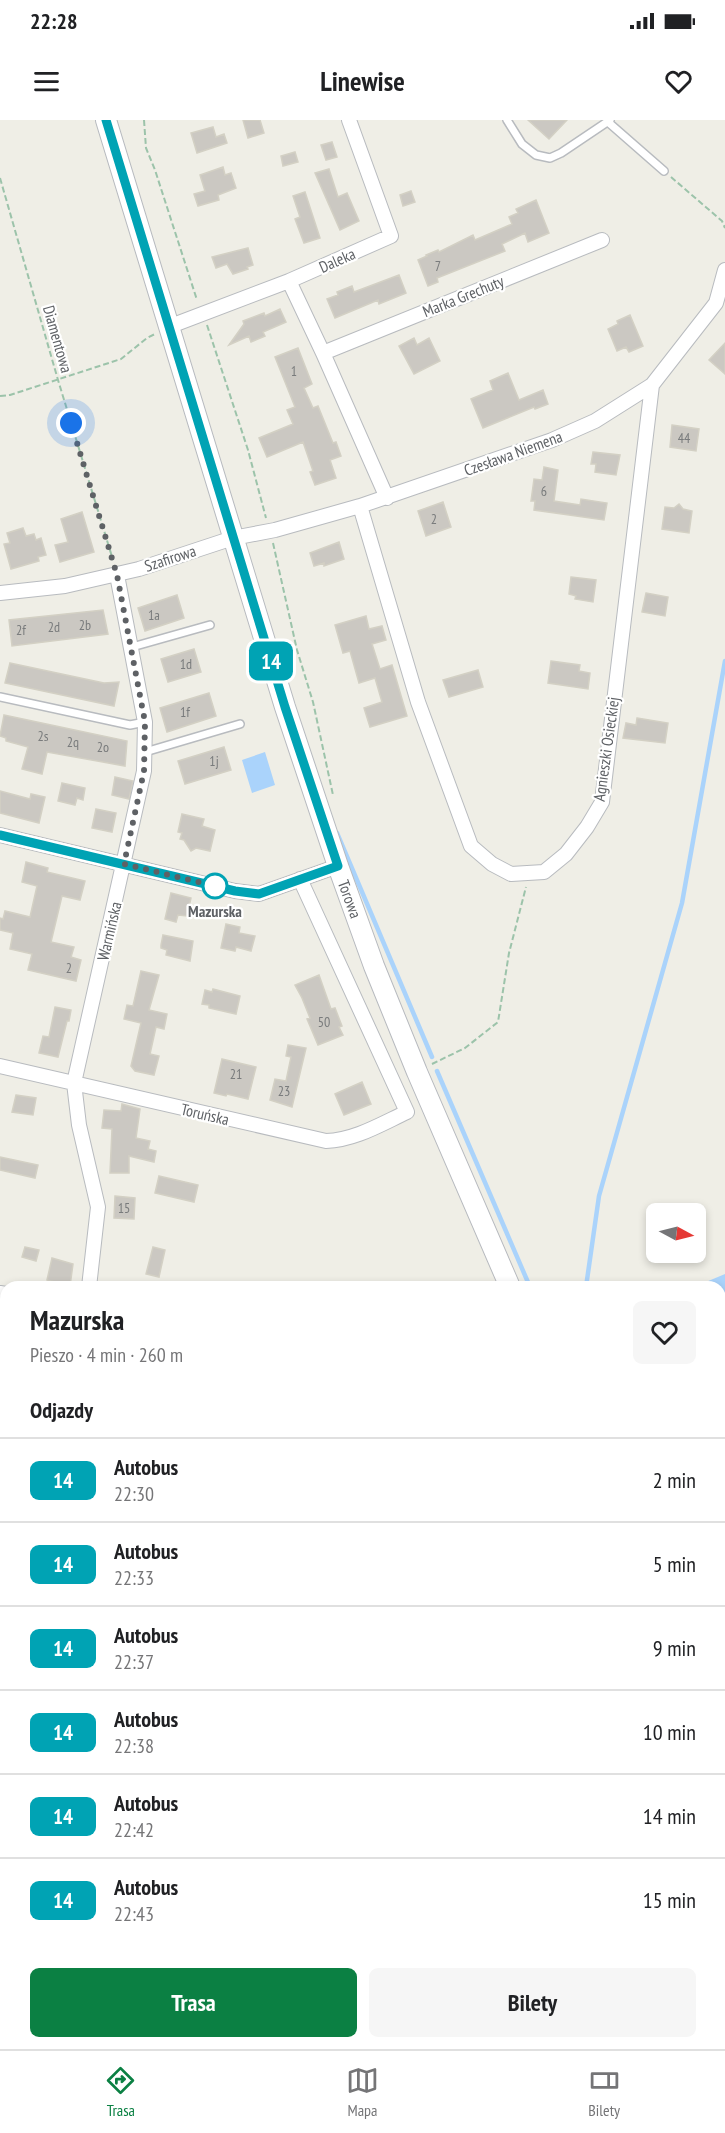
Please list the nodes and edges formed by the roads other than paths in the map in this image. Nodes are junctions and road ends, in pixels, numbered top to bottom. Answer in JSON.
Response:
{"nodes":[{"id":1,"x":106,"y":120,"type":"edge"},
{"id":2,"x":349,"y":120,"type":"edge"},
{"id":3,"x":507,"y":120,"type":"edge"},
{"id":4,"x":609,"y":121,"type":"edge"},
{"id":5,"x":664,"y":171,"type":"road end"},
{"id":6,"x":602,"y":240,"type":"dead end"},
{"id":7,"x":725,"y":270,"type":"edge"},
{"id":8,"x":289,"y":281,"type":"junction"},
{"id":9,"x":168,"y":327,"type":"junction"},
{"id":10,"x":323,"y":353,"type":"junction"},
{"id":11,"x":652,"y":385,"type":"junction"},
{"id":12,"x":387,"y":498,"type":"junction"},
{"id":13,"x":360,"y":506,"type":"junction"},
{"id":14,"x":234,"y":537,"type":"junction"},
{"id":15,"x":117,"y":575,"type":"junction"},
{"id":16,"x":0,"y":593,"type":"edge"},
{"id":17,"x":210,"y":625,"type":"dead end"},
{"id":18,"x":132,"y":647,"type":"junction"},
{"id":19,"x":0,"y":696,"type":"edge"},
{"id":20,"x":145,"y":722,"type":"junction"},
{"id":21,"x":240,"y":724,"type":"dead end"},
{"id":22,"x":145,"y":752,"type":"junction"},
{"id":23,"x":0,"y":835,"type":"edge"},
{"id":24,"x":124,"y":864,"type":"junction"},
{"id":25,"x":338,"y":866,"type":"junction"},
{"id":26,"x":300,"y":879,"type":"junction"},
{"id":27,"x":0,"y":1066,"type":"edge"},
{"id":28,"x":74,"y":1083,"type":"junction"},
{"id":29,"x":90,"y":1281,"type":"edge"},
{"id":30,"x":507,"y":1281,"type":"edge"}],
"edges":[{"from":1,"to":9,"type":"street","name":"Torowa"},
{"from":2,"to":8,"type":"street","name":"Daleka"},
{"from":3,"to":4,"type":"lane"},
{"from":4,"to":5,"type":"lane"},
{"from":6,"to":10,"type":"street","name":"Marka Grechuty"},
{"from":7,"to":11,"type":"street","name":"Czesława Niemena"},
{"from":8,"to":9,"type":"street","name":"Daleka"},
{"from":8,"to":10,"type":"street"},
{"from":9,"to":14,"type":"street","name":"Torowa"},
{"from":10,"to":12,"type":"street"},
{"from":11,"to":12,"type":"street","name":"Czesława Niemena"},
{"from":11,"to":13,"type":"street","name":"Agnieszki Osieckiej"},
{"from":12,"to":13,"type":"street","name":"Czesława Niemena"},
{"from":13,"to":14,"type":"street","name":"Czesława Niemena"},
{"from":14,"to":15,"type":"street","name":"Szafirowa"},
{"from":14,"to":25,"type":"street","name":"Torowa"},
{"from":15,"to":16,"type":"street","name":"Szafirowa"},
{"from":15,"to":18,"type":"street","name":"Warmińska"},
{"from":17,"to":18,"type":"lane"},
{"from":18,"to":20,"type":"street","name":"Warmińska"},
{"from":19,"to":20,"type":"lane"},
{"from":20,"to":22,"type":"street","name":"Warmińska"},
{"from":21,"to":22,"type":"lane"},
{"from":22,"to":24,"type":"street","name":"Warmińska"},
{"from":23,"to":24,"type":"street"},
{"from":24,"to":26,"type":"street"},
{"from":24,"to":28,"type":"street","name":"Warmińska"},
{"from":25,"to":26,"type":"street"},
{"from":25,"to":30,"type":"street","name":"Torowa"},
{"from":26,"to":28,"type":"street","name":"Toruńska"},
{"from":27,"to":28,"type":"street","name":"Toruńska"},
{"from":28,"to":29,"type":"street","name":"Warmińska"}]}
